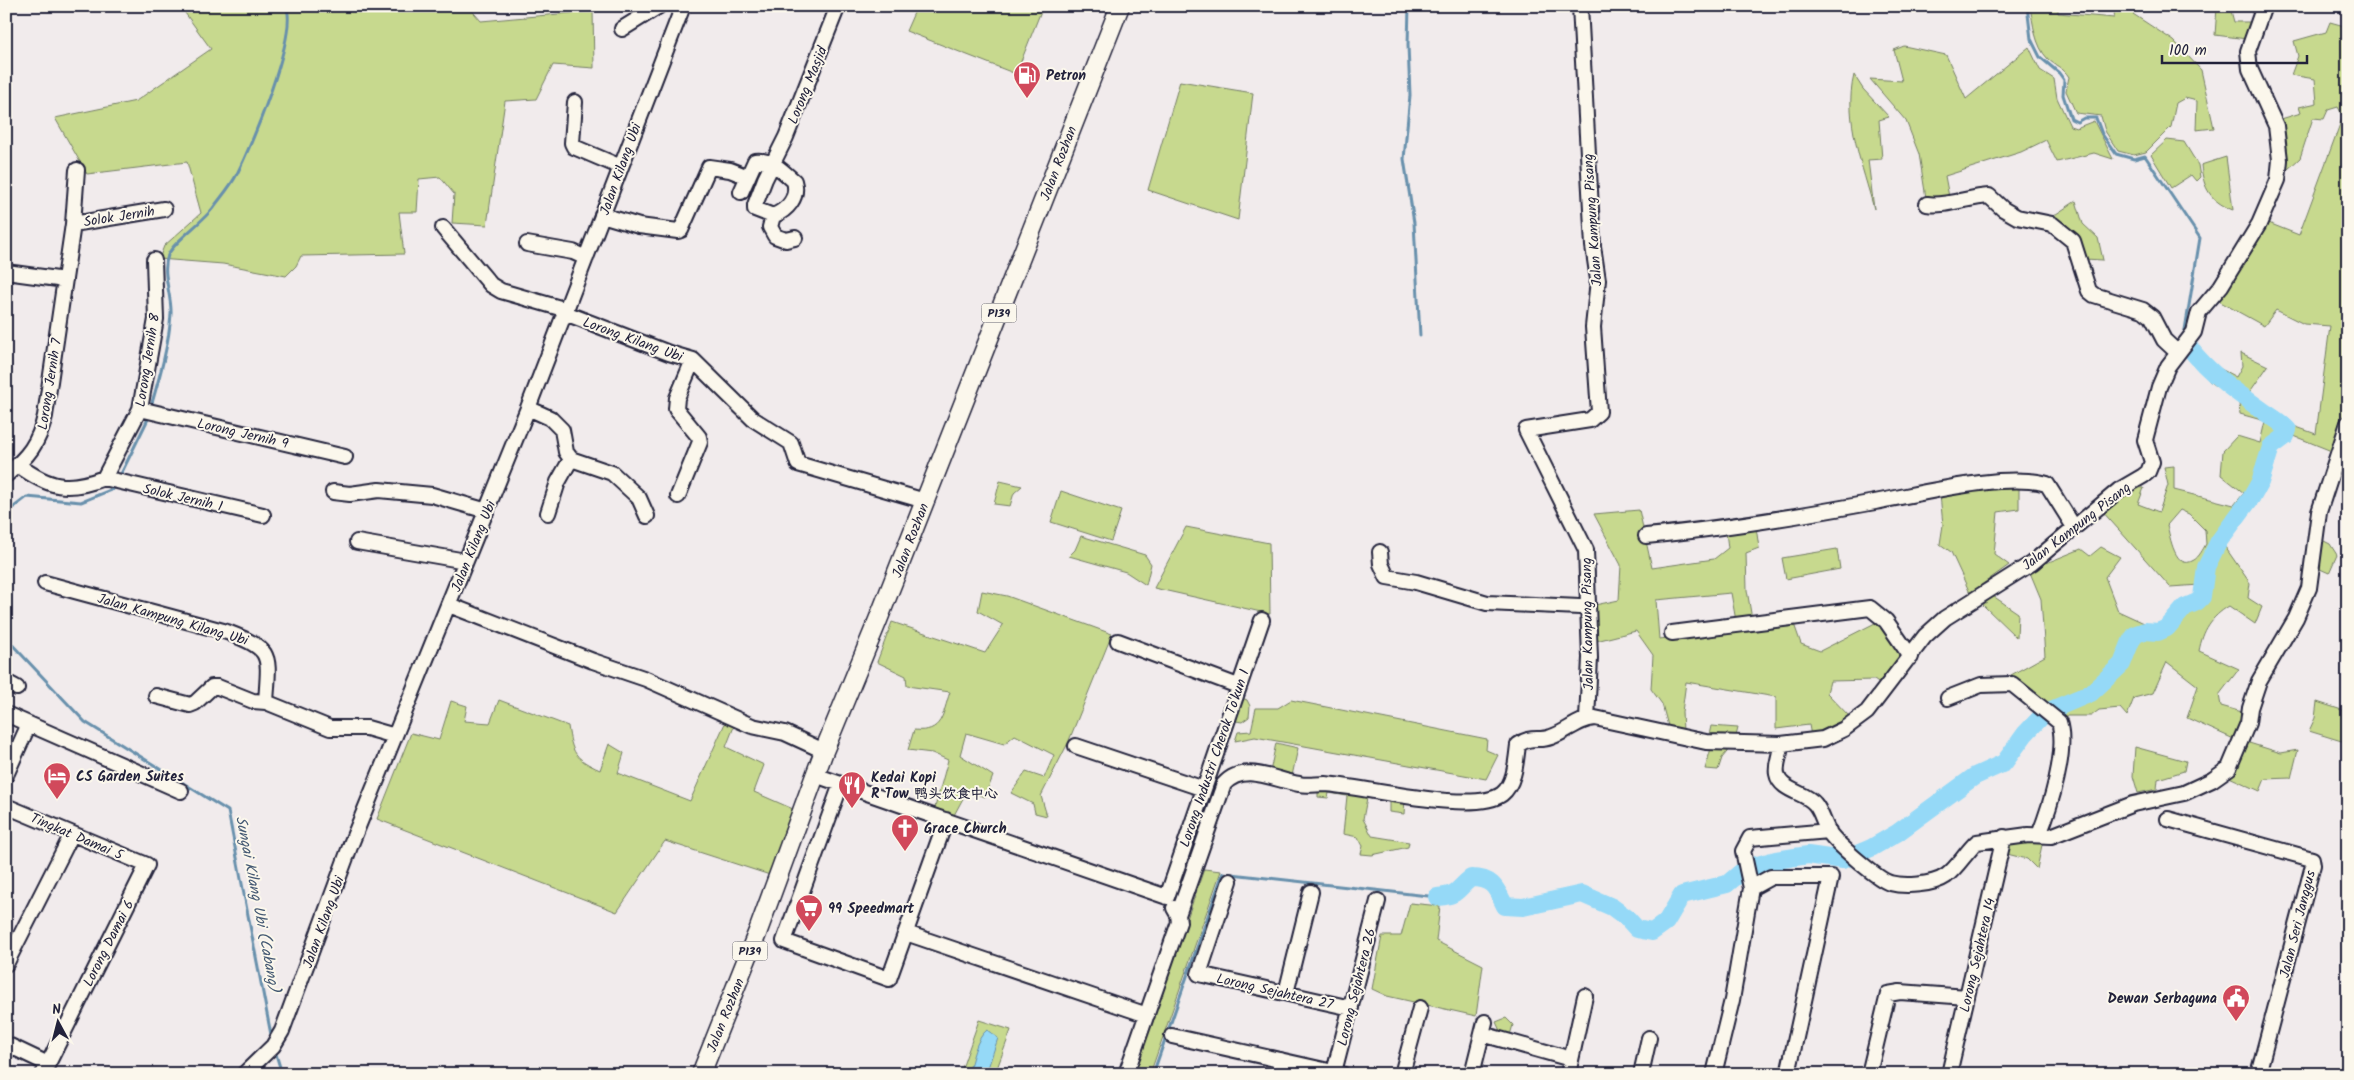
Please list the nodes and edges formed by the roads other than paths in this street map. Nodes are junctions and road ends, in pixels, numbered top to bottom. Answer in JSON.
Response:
{"nodes":[{"id":1,"x":659,"y":6,"type":"edge"},
{"id":2,"x":683,"y":6,"type":"edge"},
{"id":3,"x":838,"y":6,"type":"edge"},
{"id":4,"x":1120,"y":6,"type":"edge"},
{"id":5,"x":1580,"y":6,"type":"edge"},
{"id":6,"x":2264,"y":6,"type":"edge"},
{"id":7,"x":622,"y":29,"type":"dead end"},
{"id":8,"x":574,"y":102,"type":"dead end"},
{"id":9,"x":773,"y":164,"type":"junction"},
{"id":10,"x":621,"y":167,"type":"junction"},
{"id":11,"x":77,"y":170,"type":"dead end"},
{"id":12,"x":748,"y":177,"type":"junction"},
{"id":13,"x":741,"y":192,"type":"dead end"},
{"id":14,"x":1927,"y":204,"type":"dead end"},
{"id":15,"x":164,"y":209,"type":"dead end"},
{"id":16,"x":602,"y":216,"type":"junction"},
{"id":17,"x":773,"y":216,"type":"junction"},
{"id":18,"x":73,"y":224,"type":"junction"},
{"id":19,"x":443,"y":228,"type":"dead end"},
{"id":20,"x":795,"y":238,"type":"dead end"},
{"id":21,"x":527,"y":244,"type":"dead end"},
{"id":22,"x":586,"y":258,"type":"junction"},
{"id":23,"x":154,"y":260,"type":"dead end"},
{"id":24,"x":6,"y":272,"type":"edge"},
{"id":25,"x":65,"y":280,"type":"junction"},
{"id":26,"x":566,"y":312,"type":"junction"},
{"id":27,"x":2178,"y":353,"type":"junction"},
{"id":28,"x":693,"y":360,"type":"junction"},
{"id":29,"x":528,"y":408,"type":"junction"},
{"id":30,"x":140,"y":409,"type":"junction"},
{"id":31,"x":2348,"y":423,"type":"edge"},
{"id":32,"x":345,"y":457,"type":"dead end"},
{"id":33,"x":571,"y":459,"type":"junction"},
{"id":34,"x":18,"y":465,"type":"junction"},
{"id":35,"x":6,"y":475,"type":"edge"},
{"id":36,"x":104,"y":478,"type":"junction"},
{"id":37,"x":333,"y":492,"type":"dead end"},
{"id":38,"x":678,"y":496,"type":"dead end"},
{"id":39,"x":925,"y":501,"type":"junction"},
{"id":40,"x":487,"y":511,"type":"junction"},
{"id":41,"x":548,"y":513,"type":"dead end"},
{"id":42,"x":262,"y":515,"type":"dead end"},
{"id":43,"x":647,"y":516,"type":"dead end"},
{"id":44,"x":2074,"y":527,"type":"junction"},
{"id":45,"x":1646,"y":536,"type":"dead end"},
{"id":46,"x":357,"y":542,"type":"dead end"},
{"id":47,"x":1380,"y":552,"type":"dead end"},
{"id":48,"x":466,"y":561,"type":"junction"},
{"id":49,"x":45,"y":583,"type":"dead end"},
{"id":50,"x":449,"y":605,"type":"junction"},
{"id":51,"x":1588,"y":606,"type":"junction"},
{"id":52,"x":1262,"y":620,"type":"dead end"},
{"id":53,"x":1672,"y":633,"type":"dead end"},
{"id":54,"x":1118,"y":642,"type":"dead end"},
{"id":55,"x":1911,"y":657,"type":"junction"},
{"id":56,"x":1238,"y":686,"type":"junction"},
{"id":57,"x":156,"y":696,"type":"dead end"},
{"id":58,"x":1948,"y":698,"type":"dead end"},
{"id":59,"x":266,"y":702,"type":"junction"},
{"id":60,"x":6,"y":714,"type":"edge"},
{"id":61,"x":1587,"y":719,"type":"junction"},
{"id":62,"x":29,"y":724,"type":"junction"},
{"id":63,"x":395,"y":736,"type":"junction"},
{"id":64,"x":1781,"y":744,"type":"junction"},
{"id":65,"x":1076,"y":746,"type":"dead end"},
{"id":66,"x":824,"y":751,"type":"junction"},
{"id":67,"x":6,"y":774,"type":"edge"},
{"id":68,"x":816,"y":775,"type":"junction"},
{"id":69,"x":841,"y":784,"type":"junction"},
{"id":70,"x":1204,"y":789,"type":"junction"},
{"id":71,"x":181,"y":791,"type":"dead end"},
{"id":72,"x":6,"y":806,"type":"edge"},
{"id":73,"x":2168,"y":819,"type":"dead end"},
{"id":74,"x":946,"y":820,"type":"junction"},
{"id":75,"x":1829,"y":831,"type":"junction"},
{"id":76,"x":72,"y":834,"type":"junction"},
{"id":77,"x":2039,"y":835,"type":"junction"},
{"id":78,"x":2004,"y":837,"type":"junction"},
{"id":79,"x":147,"y":865,"type":"joint"},
{"id":80,"x":1230,"y":881,"type":"dead end"},
{"id":81,"x":1751,"y":887,"type":"junction"},
{"id":82,"x":1311,"y":892,"type":"dead end"},
{"id":83,"x":1167,"y":897,"type":"junction"},
{"id":84,"x":1378,"y":901,"type":"dead end"},
{"id":85,"x":1178,"y":915,"type":"junction"},
{"id":86,"x":906,"y":933,"type":"junction"},
{"id":87,"x":6,"y":964,"type":"edge"},
{"id":88,"x":1286,"y":993,"type":"junction"},
{"id":89,"x":1585,"y":996,"type":"dead end"},
{"id":90,"x":1967,"y":997,"type":"junction"},
{"id":91,"x":1351,"y":1008,"type":"junction"},
{"id":92,"x":1420,"y":1008,"type":"dead end"},
{"id":93,"x":1147,"y":1015,"type":"junction"},
{"id":94,"x":1172,"y":1036,"type":"dead end"},
{"id":95,"x":1649,"y":1038,"type":"dead end"},
{"id":96,"x":6,"y":1044,"type":"edge"},
{"id":97,"x":1571,"y":1058,"type":"junction"},
{"id":98,"x":1280,"y":1067,"type":"edge"},
{"id":99,"x":45,"y":1069,"type":"edge"},
{"id":100,"x":1338,"y":1073,"type":"edge"},
{"id":101,"x":244,"y":1074,"type":"edge"},
{"id":102,"x":701,"y":1074,"type":"edge"},
{"id":103,"x":1126,"y":1074,"type":"edge"},
{"id":104,"x":1402,"y":1074,"type":"edge"},
{"id":105,"x":1472,"y":1074,"type":"edge"},
{"id":106,"x":1568,"y":1074,"type":"edge"},
{"id":107,"x":1641,"y":1074,"type":"edge"},
{"id":108,"x":1714,"y":1074,"type":"edge"},
{"id":109,"x":1788,"y":1074,"type":"edge"},
{"id":110,"x":1869,"y":1074,"type":"edge"},
{"id":111,"x":1949,"y":1074,"type":"edge"},
{"id":112,"x":2258,"y":1074,"type":"edge"}],
"edges":[{"from":1,"to":7,"type":"street"},
{"from":2,"to":10,"type":"street","name":"Jalan Kilang Ubi"},
{"from":3,"to":9,"type":"street","name":"Lorong Masjid"},
{"from":4,"to":39,"type":"main road","name":"Jalan Rozhan","number":"P139"},
{"from":5,"to":51,"type":"street","name":"Jalan Kampung Pisang"},
{"from":6,"to":27,"type":"street","name":"Jalan Kampung Pisang"},
{"from":8,"to":10,"type":"street"},
{"from":9,"to":12,"type":"street"},
{"from":9,"to":17,"type":"street","name":"Lorong Masjid"},
{"from":9,"to":17,"type":"street"},
{"from":10,"to":16,"type":"street","name":"Jalan Kilang Ubi"},
{"from":11,"to":18,"type":"street","name":"Lorong Jernih 7"},
{"from":12,"to":13,"type":"street"},
{"from":12,"to":16,"type":"street"},
{"from":14,"to":27,"type":"street"},
{"from":15,"to":18,"type":"street","name":"Solok Jernih"},
{"from":16,"to":22,"type":"street","name":"Jalan Kilang Ubi"},
{"from":17,"to":20,"type":"street"},
{"from":18,"to":25,"type":"street","name":"Lorong Jernih 7"},
{"from":19,"to":26,"type":"street","name":"Lorong Kilang Ubi"},
{"from":21,"to":22,"type":"street"},
{"from":22,"to":26,"type":"street","name":"Jalan Kilang Ubi"},
{"from":23,"to":30,"type":"street","name":"Lorong Jernih 8"},
{"from":24,"to":25,"type":"street"},
{"from":25,"to":34,"type":"street","name":"Lorong Jernih 7"},
{"from":26,"to":28,"type":"street","name":"Lorong Kilang Ubi"},
{"from":26,"to":29,"type":"street","name":"Jalan Kilang Ubi"},
{"from":27,"to":44,"type":"street","name":"Jalan Kampung Pisang"},
{"from":28,"to":38,"type":"street"},
{"from":28,"to":39,"type":"street","name":"Lorong Kilang Ubi"},
{"from":29,"to":33,"type":"street"},
{"from":29,"to":40,"type":"street","name":"Jalan Kilang Ubi"},
{"from":30,"to":32,"type":"street","name":"Lorong Jernih 9"},
{"from":30,"to":36,"type":"street","name":"Lorong Jernih 8"},
{"from":31,"to":77,"type":"street"},
{"from":33,"to":41,"type":"street"},
{"from":33,"to":43,"type":"street"},
{"from":34,"to":35,"type":"street","name":"Lorong Jernih 7"},
{"from":34,"to":36,"type":"street"},
{"from":36,"to":42,"type":"street","name":"Solok Jernih 1"},
{"from":37,"to":40,"type":"street"},
{"from":39,"to":66,"type":"main road","name":"Jalan Rozhan","number":"P139"},
{"from":40,"to":48,"type":"street","name":"Jalan Kilang Ubi"},
{"from":44,"to":45,"type":"street"},
{"from":44,"to":55,"type":"street","name":"Jalan Kampung Pisang"},
{"from":46,"to":48,"type":"street"},
{"from":47,"to":51,"type":"street"},
{"from":48,"to":50,"type":"street","name":"Jalan Kilang Ubi"},
{"from":49,"to":59,"type":"street","name":"Jalan Kampung Kilang Ubi"},
{"from":50,"to":63,"type":"street","name":"Jalan Kilang Ubi"},
{"from":50,"to":66,"type":"street"},
{"from":51,"to":61,"type":"street","name":"Jalan Kampung Pisang"},
{"from":52,"to":56,"type":"street","name":"Lorong Industri Cherok To'kun 1"},
{"from":53,"to":55,"type":"street"},
{"from":54,"to":56,"type":"street"},
{"from":55,"to":64,"type":"street","name":"Jalan Kampung Pisang"},
{"from":56,"to":70,"type":"street","name":"Lorong Industri Cherok To'kun 1"},
{"from":57,"to":59,"type":"street"},
{"from":58,"to":77,"type":"street"},
{"from":59,"to":63,"type":"street"},
{"from":60,"to":62,"type":"street"},
{"from":61,"to":64,"type":"street","name":"Jalan Kampung Pisang"},
{"from":61,"to":85,"type":"street"},
{"from":62,"to":67,"type":"street"},
{"from":62,"to":71,"type":"street"},
{"from":63,"to":101,"type":"street","name":"Jalan Kilang Ubi"},
{"from":64,"to":75,"type":"street"},
{"from":65,"to":70,"type":"street"},
{"from":66,"to":68,"type":"main road","name":"Jalan Rozhan","number":"P139"},
{"from":68,"to":69,"type":"street"},
{"from":68,"to":102,"type":"main road","name":"Jalan Rozhan","number":"P139"},
{"from":69,"to":74,"type":"street"},
{"from":69,"to":86,"type":"street"},
{"from":70,"to":83,"type":"street","name":"Lorong Industri Cherok To'kun 1"},
{"from":72,"to":76,"type":"street","name":"Tingkat Damai 5"},
{"from":73,"to":112,"type":"street","name":"Jalan Seri Janggus"},
{"from":74,"to":83,"type":"street"},
{"from":74,"to":86,"type":"street"},
{"from":75,"to":78,"type":"street"},
{"from":75,"to":81,"type":"street"},
{"from":76,"to":79,"type":"street","name":"Tingkat Damai 5"},
{"from":76,"to":87,"type":"street"},
{"from":77,"to":78,"type":"street"},
{"from":78,"to":90,"type":"street","name":"Lorong Sejahtera 14"},
{"from":79,"to":99,"type":"street","name":"Lorong Damai 6"},
{"from":80,"to":88,"type":"street","name":"Lorong Sejahtera 27"},
{"from":81,"to":108,"type":"street"},
{"from":81,"to":109,"type":"street"},
{"from":82,"to":88,"type":"street"},
{"from":83,"to":85,"type":"street"},
{"from":84,"to":91,"type":"street","name":"Lorong Sejahtera 26"},
{"from":85,"to":93,"type":"street"},
{"from":86,"to":93,"type":"street"},
{"from":88,"to":91,"type":"street","name":"Lorong Sejahtera 27"},
{"from":89,"to":97,"type":"street"},
{"from":90,"to":110,"type":"street"},
{"from":90,"to":111,"type":"street","name":"Lorong Sejahtera 14"},
{"from":91,"to":100,"type":"street","name":"Lorong Sejahtera 26"},
{"from":92,"to":104,"type":"street"},
{"from":93,"to":103,"type":"street"},
{"from":94,"to":98,"type":"street"},
{"from":95,"to":107,"type":"street"},
{"from":96,"to":99,"type":"street"},
{"from":97,"to":105,"type":"street"},
{"from":97,"to":106,"type":"street"},
{"from":98,"to":100,"type":"street"}]}
